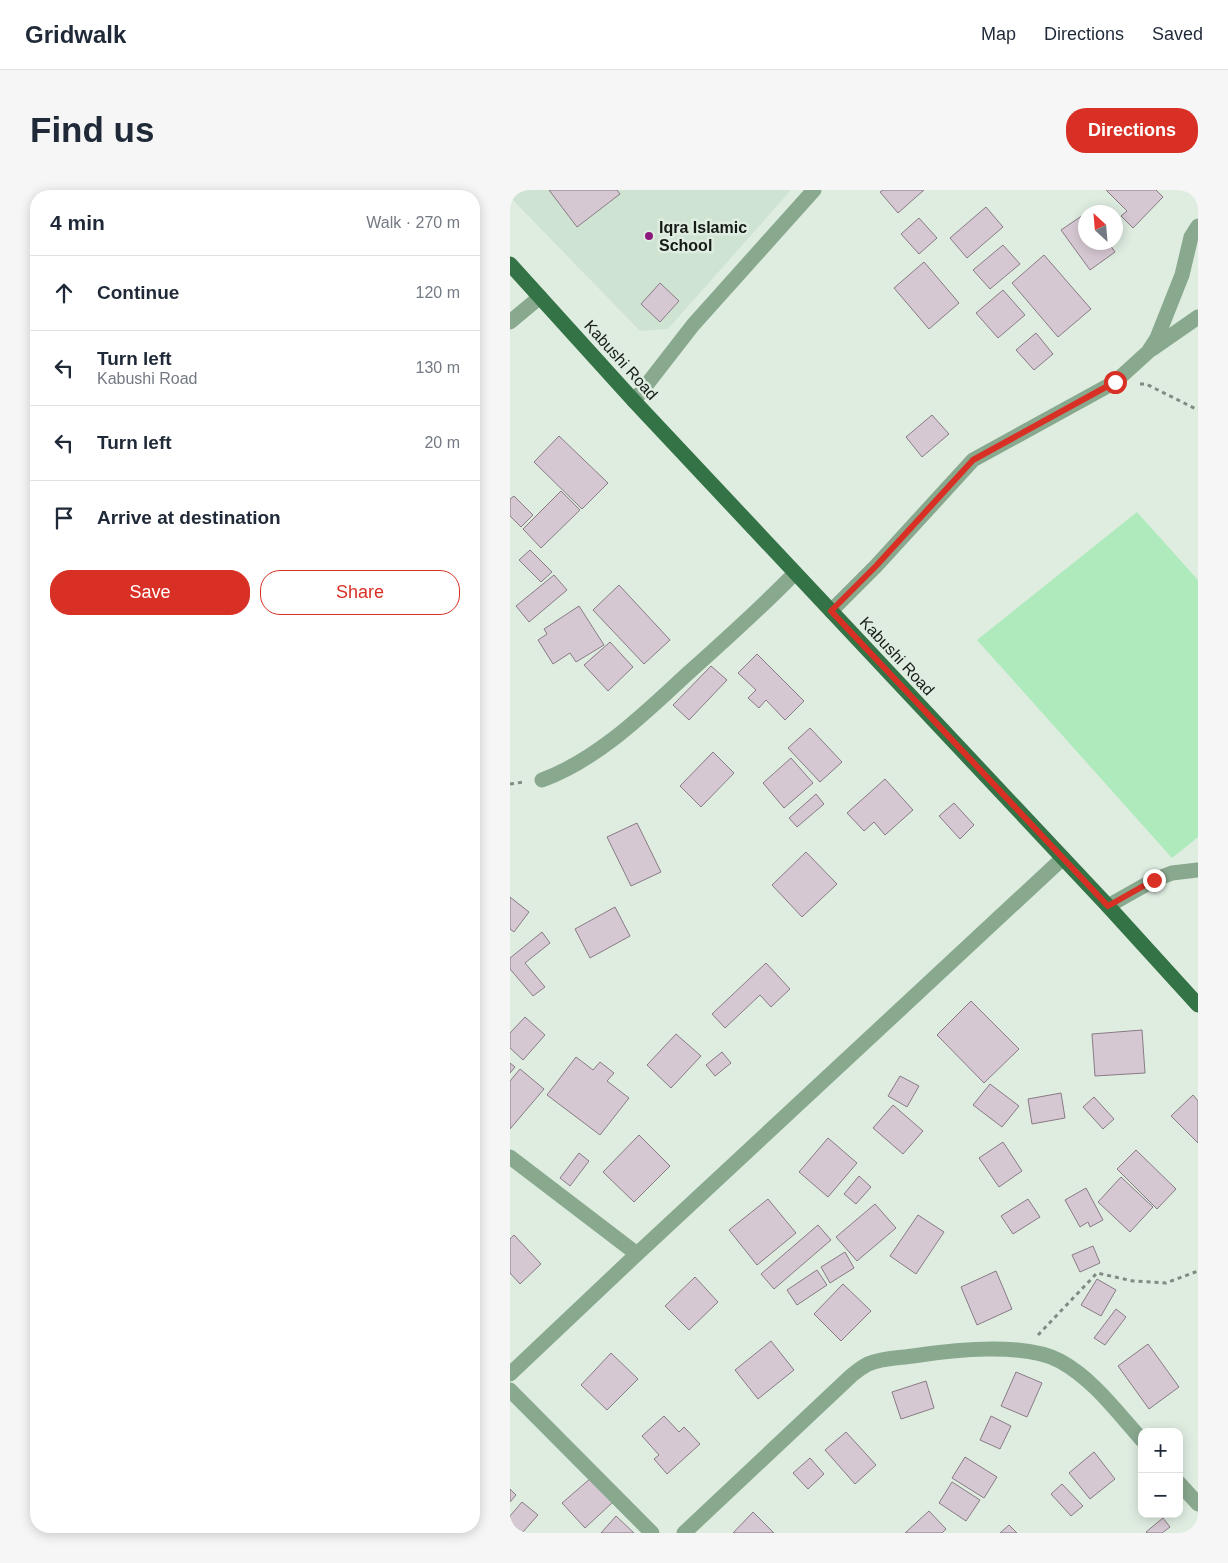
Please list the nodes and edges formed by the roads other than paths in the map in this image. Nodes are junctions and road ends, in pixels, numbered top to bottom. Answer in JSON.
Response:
{"nodes":[{"id":1,"x":814,"y":190,"type":"edge"},
{"id":2,"x":1198,"y":226,"type":"edge"},
{"id":3,"x":510,"y":264,"type":"edge"},
{"id":4,"x":540,"y":297,"type":"junction"},
{"id":5,"x":1198,"y":317,"type":"edge"},
{"id":6,"x":510,"y":322,"type":"edge"},
{"id":7,"x":1148,"y":352,"type":"junction"},
{"id":8,"x":634,"y":401,"type":"junction"},
{"id":9,"x":794,"y":573,"type":"junction"},
{"id":10,"x":831,"y":611,"type":"junction"},
{"id":11,"x":542,"y":780,"type":"dead end"},
{"id":12,"x":1062,"y":858,"type":"junction"},
{"id":13,"x":1198,"y":870,"type":"edge"},
{"id":14,"x":1108,"y":906,"type":"junction"},
{"id":15,"x":1198,"y":1005,"type":"edge"},
{"id":16,"x":510,"y":1157,"type":"edge"},
{"id":17,"x":637,"y":1254,"type":"junction"},
{"id":18,"x":510,"y":1374,"type":"edge"},
{"id":19,"x":510,"y":1390,"type":"edge"},
{"id":20,"x":1138,"y":1436,"type":"edge"},
{"id":21,"x":1183,"y":1487,"type":"edge"},
{"id":22,"x":1198,"y":1504,"type":"edge"},
{"id":23,"x":652,"y":1533,"type":"edge"},
{"id":24,"x":684,"y":1533,"type":"edge"}],
"edges":[{"from":1,"to":8,"type":"street"},
{"from":2,"to":7,"type":"street"},
{"from":3,"to":4,"type":"main road","name":"Kabushi Road"},
{"from":4,"to":6,"type":"street"},
{"from":4,"to":8,"type":"main road","name":"Kabushi Road"},
{"from":5,"to":7,"type":"street"},
{"from":7,"to":10,"type":"street"},
{"from":8,"to":9,"type":"main road","name":"Kabushi Road"},
{"from":9,"to":10,"type":"main road","name":"Kabushi Road"},
{"from":9,"to":11,"type":"street"},
{"from":10,"to":12,"type":"main road","name":"Kabushi Road"},
{"from":12,"to":14,"type":"main road","name":"Kabushi Road"},
{"from":12,"to":17,"type":"street"},
{"from":13,"to":14,"type":"street"},
{"from":14,"to":15,"type":"main road","name":"Kabushi Road"},
{"from":16,"to":17,"type":"street"},
{"from":17,"to":18,"type":"street"},
{"from":19,"to":23,"type":"street"},
{"from":20,"to":24,"type":"street"},
{"from":21,"to":22,"type":"street"}]}
